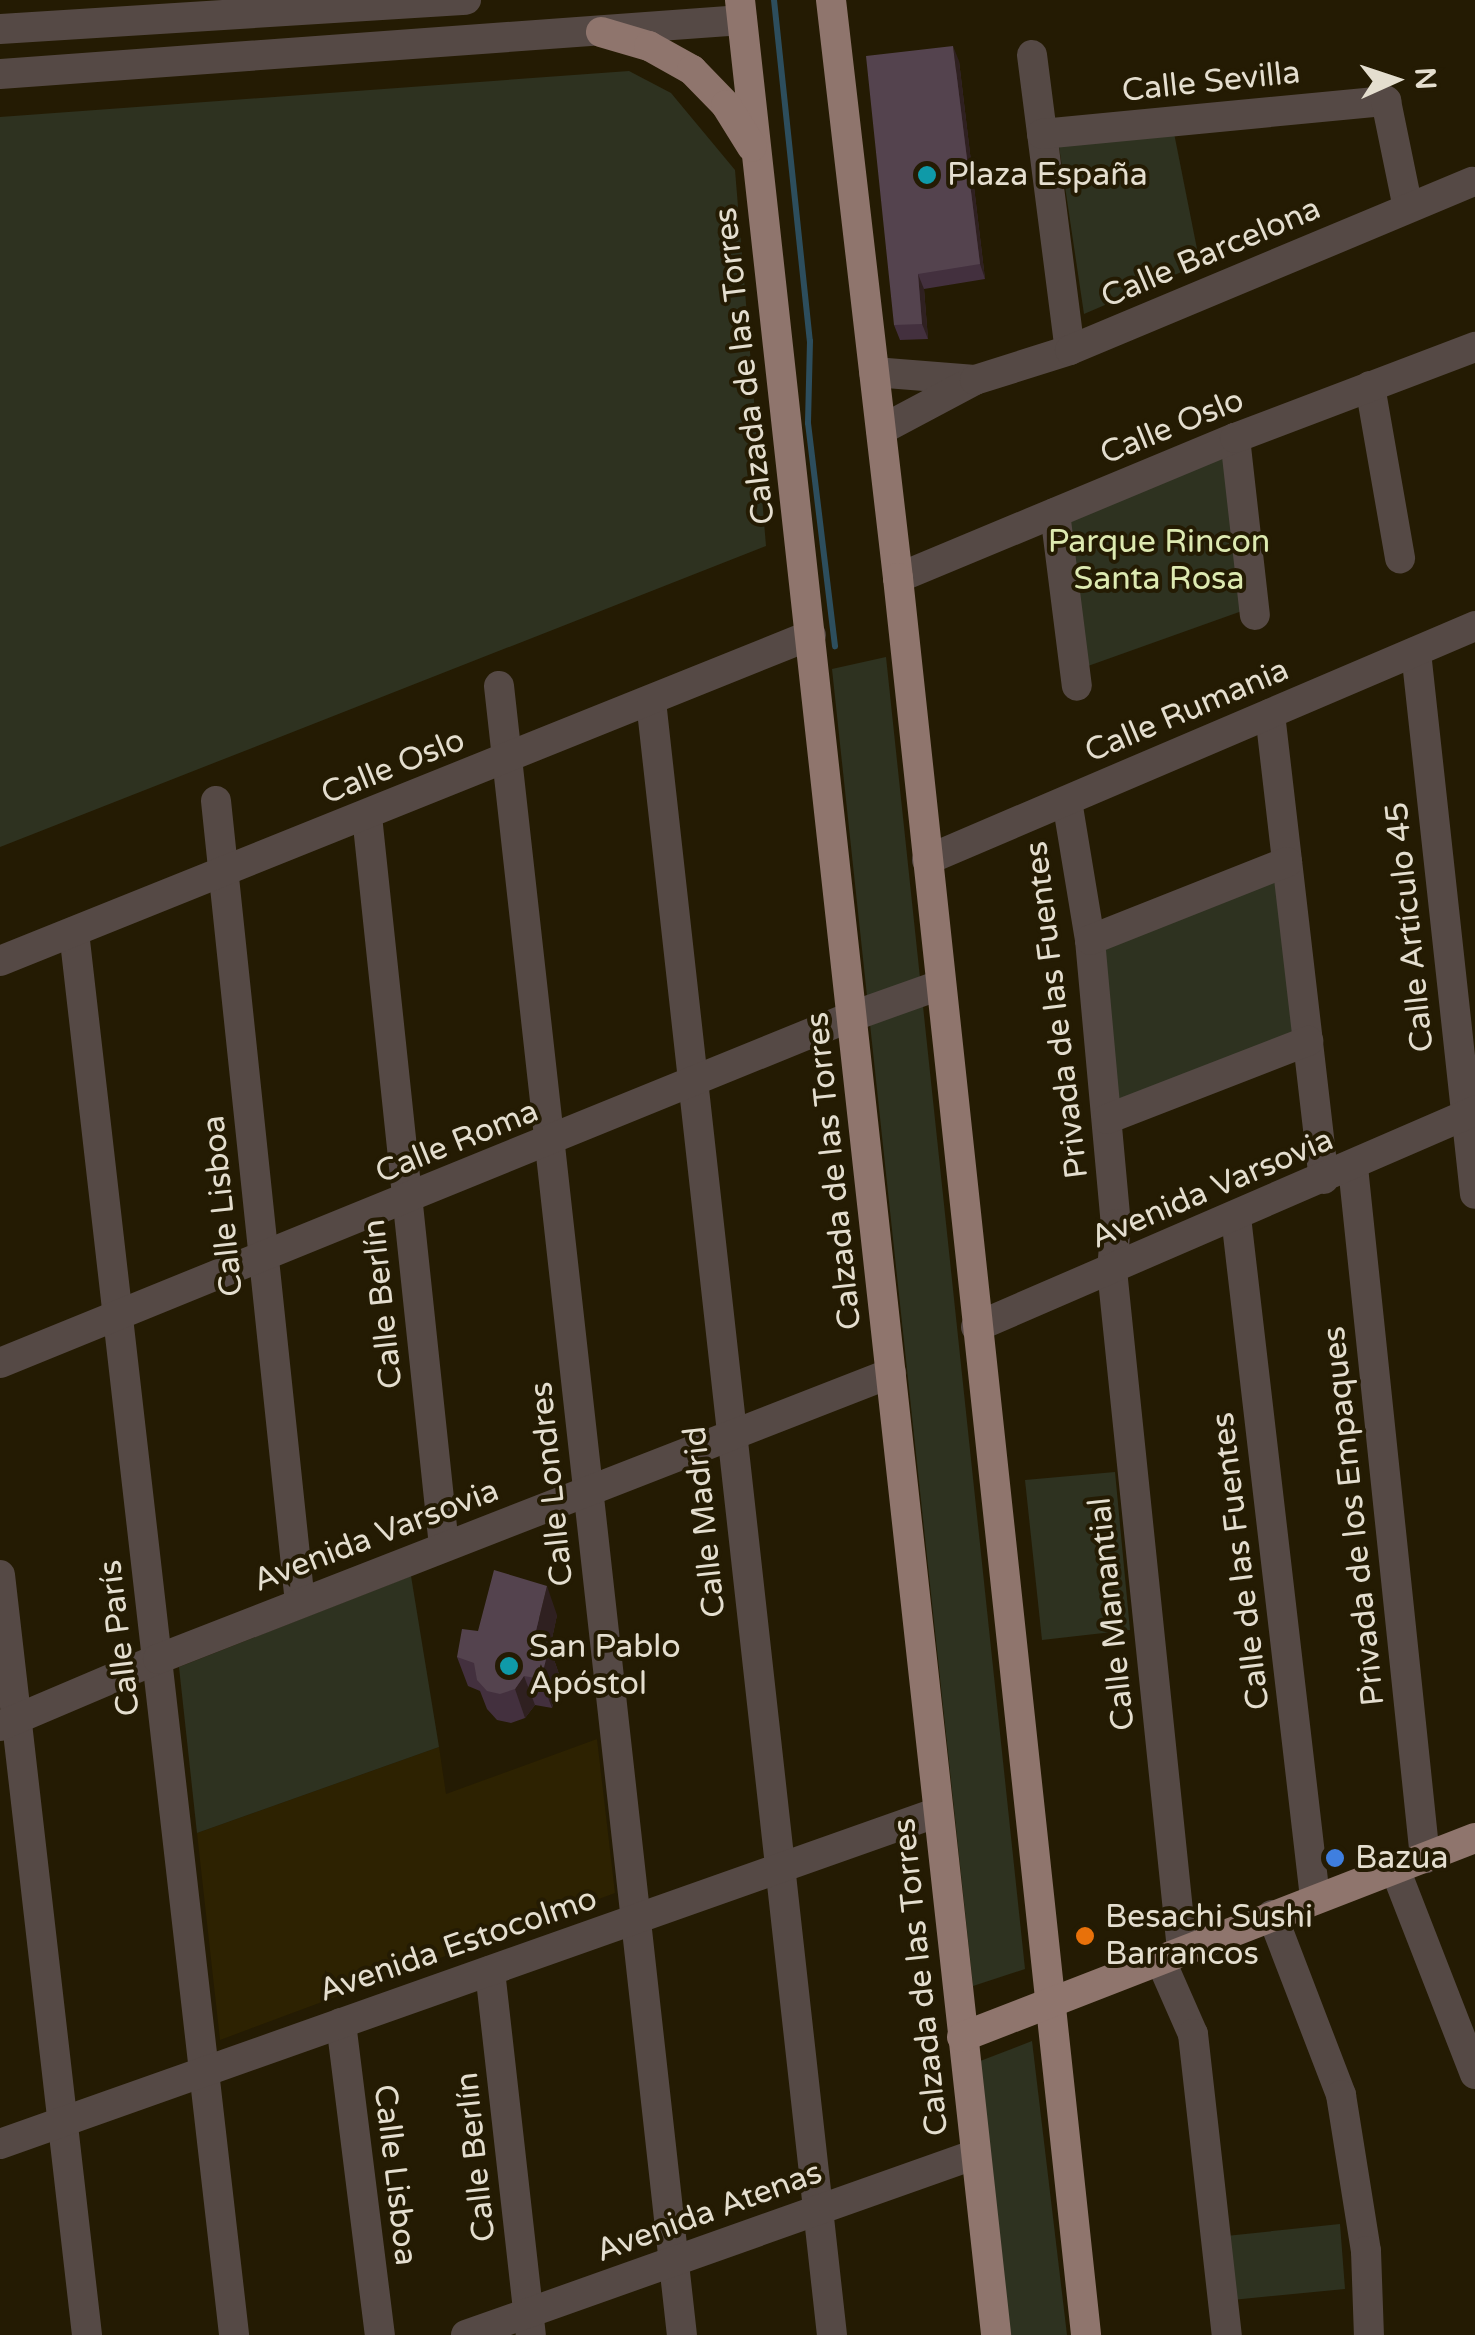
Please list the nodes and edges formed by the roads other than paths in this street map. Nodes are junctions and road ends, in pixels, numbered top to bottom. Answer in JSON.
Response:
{"nodes":[{"id":1,"x":466,"y":0,"type":"edge"},
{"id":2,"x":831,"y":0,"type":"edge"},
{"id":3,"x":741,"y":10,"type":"edge"},
{"id":4,"x":156,"y":20,"type":"junction"},
{"id":5,"x":0,"y":30,"type":"edge"},
{"id":6,"x":601,"y":32,"type":"junction"},
{"id":7,"x":1032,"y":55,"type":"dead end"},
{"id":8,"x":158,"y":63,"type":"junction"},
{"id":9,"x":0,"y":74,"type":"edge"},
{"id":10,"x":1042,"y":134,"type":"junction"},
{"id":11,"x":756,"y":154,"type":"junction"},
{"id":12,"x":1472,"y":182,"type":"dead end"},
{"id":13,"x":1408,"y":208,"type":"junction"},
{"id":14,"x":1475,"y":347,"type":"edge"},
{"id":15,"x":1070,"y":350,"type":"junction"},
{"id":16,"x":874,"y":372,"type":"junction"},
{"id":17,"x":975,"y":380,"type":"junction"},
{"id":18,"x":1370,"y":386,"type":"junction"},
{"id":19,"x":881,"y":430,"type":"junction"},
{"id":20,"x":1235,"y":438,"type":"junction"},
{"id":21,"x":1055,"y":513,"type":"junction"},
{"id":22,"x":1400,"y":558,"type":"dead end"},
{"id":23,"x":898,"y":578,"type":"junction"},
{"id":24,"x":1254,"y":614,"type":"dead end"},
{"id":25,"x":1475,"y":626,"type":"edge"},
{"id":26,"x":811,"y":636,"type":"junction"},
{"id":27,"x":1416,"y":652,"type":"junction"},
{"id":28,"x":499,"y":686,"type":"dead end"},
{"id":29,"x":1076,"y":686,"type":"dead end"},
{"id":30,"x":650,"y":701,"type":"junction"},
{"id":31,"x":1270,"y":714,"type":"junction"},
{"id":32,"x":509,"y":758,"type":"junction"},
{"id":33,"x":216,"y":801,"type":"dead end"},
{"id":34,"x":1067,"y":801,"type":"junction"},
{"id":35,"x":367,"y":816,"type":"junction"},
{"id":36,"x":927,"y":860,"type":"junction"},
{"id":37,"x":1287,"y":862,"type":"junction"},
{"id":38,"x":224,"y":872,"type":"junction"},
{"id":39,"x":74,"y":932,"type":"junction"},
{"id":40,"x":1090,"y":940,"type":"junction"},
{"id":41,"x":0,"y":961,"type":"edge"},
{"id":42,"x":940,"y":986,"type":"junction"},
{"id":43,"x":852,"y":1016,"type":"junction"},
{"id":44,"x":1308,"y":1041,"type":"junction"},
{"id":45,"x":694,"y":1083,"type":"junction"},
{"id":46,"x":1471,"y":1113,"type":"edge"},
{"id":47,"x":1107,"y":1119,"type":"junction"},
{"id":48,"x":549,"y":1143,"type":"junction"},
{"id":49,"x":1353,"y":1167,"type":"junction"},
{"id":50,"x":1324,"y":1180,"type":"junction"},
{"id":51,"x":1475,"y":1194,"type":"edge"},
{"id":52,"x":408,"y":1200,"type":"junction"},
{"id":53,"x":1236,"y":1217,"type":"junction"},
{"id":54,"x":264,"y":1258,"type":"junction"},
{"id":55,"x":1112,"y":1270,"type":"junction"},
{"id":56,"x":118,"y":1316,"type":"junction"},
{"id":57,"x":976,"y":1328,"type":"junction"},
{"id":58,"x":0,"y":1363,"type":"edge"},
{"id":59,"x":891,"y":1373,"type":"junction"},
{"id":60,"x":730,"y":1436,"type":"junction"},
{"id":61,"x":588,"y":1492,"type":"junction"},
{"id":62,"x":444,"y":1546,"type":"junction"},
{"id":63,"x":0,"y":1576,"type":"edge"},
{"id":64,"x":300,"y":1603,"type":"junction"},
{"id":65,"x":158,"y":1658,"type":"junction"},
{"id":66,"x":8,"y":1723,"type":"edge"},
{"id":67,"x":938,"y":1812,"type":"junction"},
{"id":68,"x":1475,"y":1838,"type":"edge"},
{"id":69,"x":1425,"y":1858,"type":"junction"},
{"id":70,"x":779,"y":1868,"type":"junction"},
{"id":71,"x":1395,"y":1869,"type":"junction"},
{"id":72,"x":1316,"y":1898,"type":"junction"},
{"id":73,"x":1272,"y":1915,"type":"junction"},
{"id":74,"x":635,"y":1919,"type":"junction"},
{"id":75,"x":1171,"y":1955,"type":"junction"},
{"id":76,"x":490,"y":1971,"type":"junction"},
{"id":77,"x":1051,"y":2002,"type":"junction"},
{"id":78,"x":342,"y":2023,"type":"junction"},
{"id":79,"x":962,"y":2036,"type":"junction"},
{"id":80,"x":206,"y":2071,"type":"junction"},
{"id":81,"x":1475,"y":2074,"type":"edge"},
{"id":82,"x":63,"y":2122,"type":"junction"},
{"id":83,"x":0,"y":2144,"type":"edge"},
{"id":84,"x":976,"y":2154,"type":"junction"},
{"id":85,"x":818,"y":2210,"type":"junction"},
{"id":86,"x":674,"y":2262,"type":"junction"},
{"id":87,"x":530,"y":2324,"type":"edge"},
{"id":88,"x":88,"y":2335,"type":"edge"},
{"id":89,"x":234,"y":2335,"type":"edge"},
{"id":90,"x":380,"y":2335,"type":"edge"},
{"id":91,"x":466,"y":2335,"type":"edge"},
{"id":92,"x":682,"y":2335,"type":"edge"},
{"id":93,"x":832,"y":2335,"type":"edge"},
{"id":94,"x":996,"y":2335,"type":"edge"},
{"id":95,"x":1086,"y":2335,"type":"edge"},
{"id":96,"x":1227,"y":2335,"type":"edge"},
{"id":97,"x":1369,"y":2335,"type":"edge"}],
"edges":[{"from":1,"to":4,"type":"street"},
{"from":2,"to":16,"type":"main road"},
{"from":3,"to":6,"type":"street"},
{"from":3,"to":11,"type":"main road","name":"Calzada de las Torres"},
{"from":4,"to":5,"type":"street"},
{"from":4,"to":8,"type":"street"},
{"from":6,"to":8,"type":"street"},
{"from":6,"to":11,"type":"main road"},
{"from":7,"to":10,"type":"street"},
{"from":8,"to":9,"type":"street"},
{"from":10,"to":13,"type":"street","name":"Calle Sevilla"},
{"from":10,"to":15,"type":"street"},
{"from":11,"to":26,"type":"main road","name":"Calzada de las Torres"},
{"from":12,"to":13,"type":"street","name":"Calle Barcelona"},
{"from":13,"to":15,"type":"street","name":"Calle Barcelona"},
{"from":14,"to":18,"type":"street","name":"Calle Oslo"},
{"from":15,"to":17,"type":"street","name":"Calle Barcelona"},
{"from":16,"to":17,"type":"street","name":"Calle Barcelona"},
{"from":16,"to":19,"type":"main road"},
{"from":17,"to":19,"type":"street","name":"Calle Barcelona"},
{"from":18,"to":20,"type":"street","name":"Calle Oslo"},
{"from":18,"to":22,"type":"street"},
{"from":19,"to":23,"type":"main road"},
{"from":20,"to":21,"type":"street","name":"Calle Oslo"},
{"from":20,"to":24,"type":"street"},
{"from":21,"to":23,"type":"street","name":"Calle Oslo"},
{"from":21,"to":29,"type":"street"},
{"from":23,"to":36,"type":"main road"},
{"from":25,"to":27,"type":"street","name":"Calle Rumania"},
{"from":26,"to":30,"type":"street","name":"Calle Oslo"},
{"from":26,"to":43,"type":"main road","name":"Calzada de las Torres"},
{"from":27,"to":31,"type":"street","name":"Calle Rumania"},
{"from":27,"to":46,"type":"street","name":"Calle Artículo 45"},
{"from":28,"to":32,"type":"street","name":"Calle Londres"},
{"from":30,"to":32,"type":"street","name":"Calle Oslo"},
{"from":30,"to":45,"type":"street","name":"Calle Madrid"},
{"from":31,"to":34,"type":"street","name":"Calle Rumania"},
{"from":31,"to":37,"type":"street"},
{"from":32,"to":35,"type":"street","name":"Calle Oslo"},
{"from":32,"to":48,"type":"street","name":"Calle Londres"},
{"from":33,"to":38,"type":"street","name":"Calle Lisboa"},
{"from":34,"to":36,"type":"street","name":"Calle Rumania"},
{"from":34,"to":40,"type":"street","name":"Privada de las Fuentes"},
{"from":35,"to":38,"type":"street","name":"Calle Oslo"},
{"from":35,"to":52,"type":"street","name":"Calle Berlín"},
{"from":36,"to":42,"type":"main road"},
{"from":37,"to":40,"type":"street"},
{"from":37,"to":44,"type":"street"},
{"from":38,"to":39,"type":"street","name":"Calle Oslo"},
{"from":38,"to":54,"type":"street","name":"Calle Lisboa"},
{"from":39,"to":41,"type":"street","name":"Calle Oslo"},
{"from":39,"to":56,"type":"street","name":"Calle París"},
{"from":40,"to":47,"type":"street","name":"Privada de las Fuentes"},
{"from":42,"to":43,"type":"street","name":"Calle Roma"},
{"from":42,"to":57,"type":"main road"},
{"from":43,"to":45,"type":"street","name":"Calle Roma"},
{"from":43,"to":59,"type":"main road","name":"Calzada de las Torres"},
{"from":44,"to":47,"type":"street"},
{"from":44,"to":50,"type":"street"},
{"from":45,"to":48,"type":"street","name":"Calle Roma"},
{"from":45,"to":60,"type":"street","name":"Calle Madrid"},
{"from":46,"to":49,"type":"street","name":"Avenida Varsovia"},
{"from":46,"to":51,"type":"street","name":"Calle Artículo 45"},
{"from":47,"to":55,"type":"street","name":"Privada de las Fuentes"},
{"from":48,"to":52,"type":"street","name":"Calle Roma"},
{"from":48,"to":61,"type":"street","name":"Calle Londres"},
{"from":49,"to":50,"type":"street","name":"Avenida Varsovia"},
{"from":49,"to":69,"type":"street","name":"Privada de los Empaques"},
{"from":50,"to":53,"type":"street","name":"Avenida Varsovia"},
{"from":52,"to":54,"type":"street","name":"Calle Roma"},
{"from":52,"to":62,"type":"street","name":"Calle Berlín"},
{"from":53,"to":55,"type":"street","name":"Avenida Varsovia"},
{"from":53,"to":72,"type":"street","name":"Calle de las Fuentes"},
{"from":54,"to":56,"type":"street","name":"Calle Roma"},
{"from":54,"to":64,"type":"street","name":"Calle Lisboa"},
{"from":55,"to":57,"type":"street","name":"Avenida Varsovia"},
{"from":55,"to":75,"type":"street","name":"Calle Manantial"},
{"from":56,"to":58,"type":"street","name":"Calle Roma"},
{"from":56,"to":65,"type":"street","name":"Calle París"},
{"from":57,"to":77,"type":"main road"},
{"from":59,"to":60,"type":"street","name":"Avenida Varsovia"},
{"from":59,"to":67,"type":"main road","name":"Calzada de las Torres"},
{"from":60,"to":61,"type":"street","name":"Avenida Varsovia"},
{"from":60,"to":70,"type":"street","name":"Calle Madrid"},
{"from":61,"to":62,"type":"street","name":"Avenida Varsovia"},
{"from":61,"to":74,"type":"street","name":"Calle Londres"},
{"from":62,"to":64,"type":"street","name":"Avenida Varsovia"},
{"from":63,"to":66,"type":"street"},
{"from":64,"to":65,"type":"street","name":"Avenida Varsovia"},
{"from":65,"to":66,"type":"street","name":"Avenida Varsovia"},
{"from":65,"to":80,"type":"street","name":"Calle París"},
{"from":66,"to":82,"type":"street"},
{"from":67,"to":70,"type":"street","name":"Avenida Estocolmo"},
{"from":67,"to":79,"type":"main road","name":"Calzada de las Torres"},
{"from":68,"to":69,"type":"main road"},
{"from":69,"to":71,"type":"main road"},
{"from":70,"to":74,"type":"street","name":"Avenida Estocolmo"},
{"from":70,"to":85,"type":"street","name":"Calle Madrid"},
{"from":71,"to":72,"type":"main road"},
{"from":71,"to":81,"type":"street"},
{"from":72,"to":73,"type":"main road"},
{"from":73,"to":75,"type":"main road"},
{"from":73,"to":97,"type":"street"},
{"from":74,"to":76,"type":"street","name":"Avenida Estocolmo"},
{"from":74,"to":86,"type":"street","name":"Calle Londres"},
{"from":75,"to":77,"type":"main road"},
{"from":75,"to":96,"type":"street","name":"Calle Manantial"},
{"from":76,"to":78,"type":"street","name":"Avenida Estocolmo"},
{"from":76,"to":87,"type":"street","name":"Calle Berlín"},
{"from":77,"to":79,"type":"main road"},
{"from":77,"to":95,"type":"main road"},
{"from":78,"to":80,"type":"street","name":"Avenida Estocolmo"},
{"from":78,"to":90,"type":"street","name":"Calle Lisboa"},
{"from":79,"to":84,"type":"main road","name":"Calzada de las Torres"},
{"from":80,"to":82,"type":"street","name":"Avenida Estocolmo"},
{"from":80,"to":89,"type":"street","name":"Calle París"},
{"from":82,"to":83,"type":"street","name":"Avenida Estocolmo"},
{"from":82,"to":88,"type":"street"},
{"from":84,"to":85,"type":"street","name":"Avenida Atenas"},
{"from":84,"to":94,"type":"main road","name":"Calzada de las Torres"},
{"from":85,"to":86,"type":"street","name":"Avenida Atenas"},
{"from":85,"to":93,"type":"street","name":"Calle Madrid"},
{"from":86,"to":87,"type":"street","name":"Avenida Atenas"},
{"from":86,"to":92,"type":"street","name":"Calle Londres"},
{"from":87,"to":91,"type":"street","name":"Avenida Atenas"}]}
